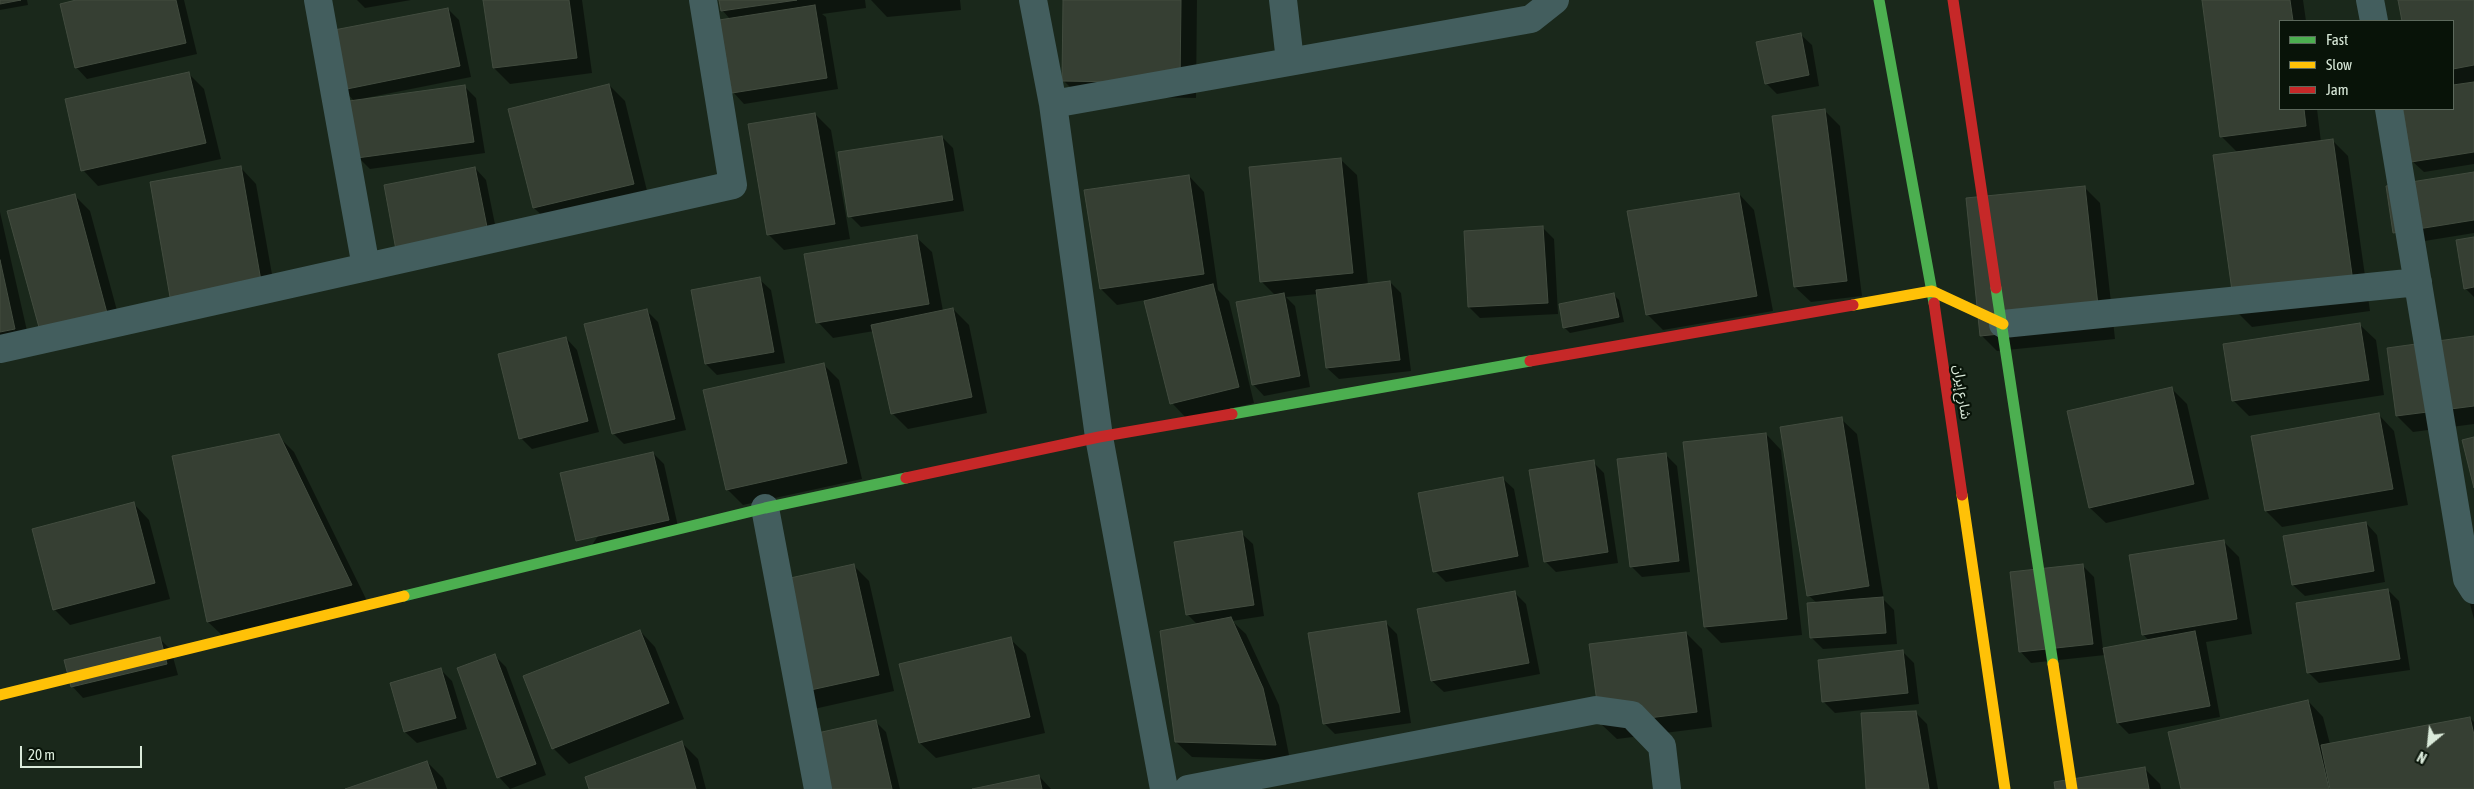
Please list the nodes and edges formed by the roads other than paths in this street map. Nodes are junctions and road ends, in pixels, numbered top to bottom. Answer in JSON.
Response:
{"nodes":[{"id":1,"x":318,"y":0,"type":"edge"},
{"id":2,"x":703,"y":0,"type":"edge"},
{"id":3,"x":1034,"y":0,"type":"edge"},
{"id":4,"x":1283,"y":0,"type":"edge"},
{"id":5,"x":1555,"y":0,"type":"edge"},
{"id":6,"x":1879,"y":0,"type":"edge"},
{"id":7,"x":1953,"y":0,"type":"edge"},
{"id":8,"x":2370,"y":0,"type":"edge"},
{"id":9,"x":2374,"y":20,"type":"edge"},
{"id":10,"x":1290,"y":61,"type":"junction"},
{"id":11,"x":1053,"y":104,"type":"junction"},
{"id":12,"x":2389,"y":110,"type":"edge"},
{"id":13,"x":366,"y":267,"type":"junction"},
{"id":14,"x":2418,"y":282,"type":"junction"},
{"id":15,"x":1932,"y":291,"type":"junction"},
{"id":16,"x":2003,"y":324,"type":"junction"},
{"id":17,"x":0,"y":348,"type":"edge"},
{"id":18,"x":1099,"y":437,"type":"junction"},
{"id":19,"x":765,"y":508,"type":"junction"},
{"id":20,"x":2474,"y":590,"type":"edge"},
{"id":21,"x":0,"y":695,"type":"edge"},
{"id":22,"x":818,"y":789,"type":"edge"},
{"id":23,"x":1164,"y":789,"type":"edge"},
{"id":24,"x":1188,"y":789,"type":"edge"},
{"id":25,"x":1667,"y":789,"type":"edge"},
{"id":26,"x":2004,"y":789,"type":"edge"},
{"id":27,"x":2072,"y":789,"type":"edge"}],
"edges":[{"from":1,"to":13,"type":"street"},
{"from":2,"to":13,"type":"street"},
{"from":3,"to":11,"type":"street"},
{"from":4,"to":10,"type":"street"},
{"from":5,"to":10,"type":"street"},
{"from":6,"to":15,"type":"street","name":"شارع إيران"},
{"from":7,"to":16,"type":"street"},
{"from":8,"to":9,"type":"street"},
{"from":10,"to":11,"type":"street"},
{"from":11,"to":18,"type":"street"},
{"from":12,"to":14,"type":"street"},
{"from":13,"to":17,"type":"street"},
{"from":14,"to":16,"type":"street"},
{"from":14,"to":20,"type":"street"},
{"from":15,"to":16,"type":"street"},
{"from":15,"to":18,"type":"street"},
{"from":15,"to":26,"type":"street","name":"شارع إيران"},
{"from":16,"to":27,"type":"street"},
{"from":18,"to":19,"type":"street"},
{"from":18,"to":23,"type":"street"},
{"from":19,"to":21,"type":"street"},
{"from":19,"to":22,"type":"street"},
{"from":24,"to":25,"type":"street"}]}
